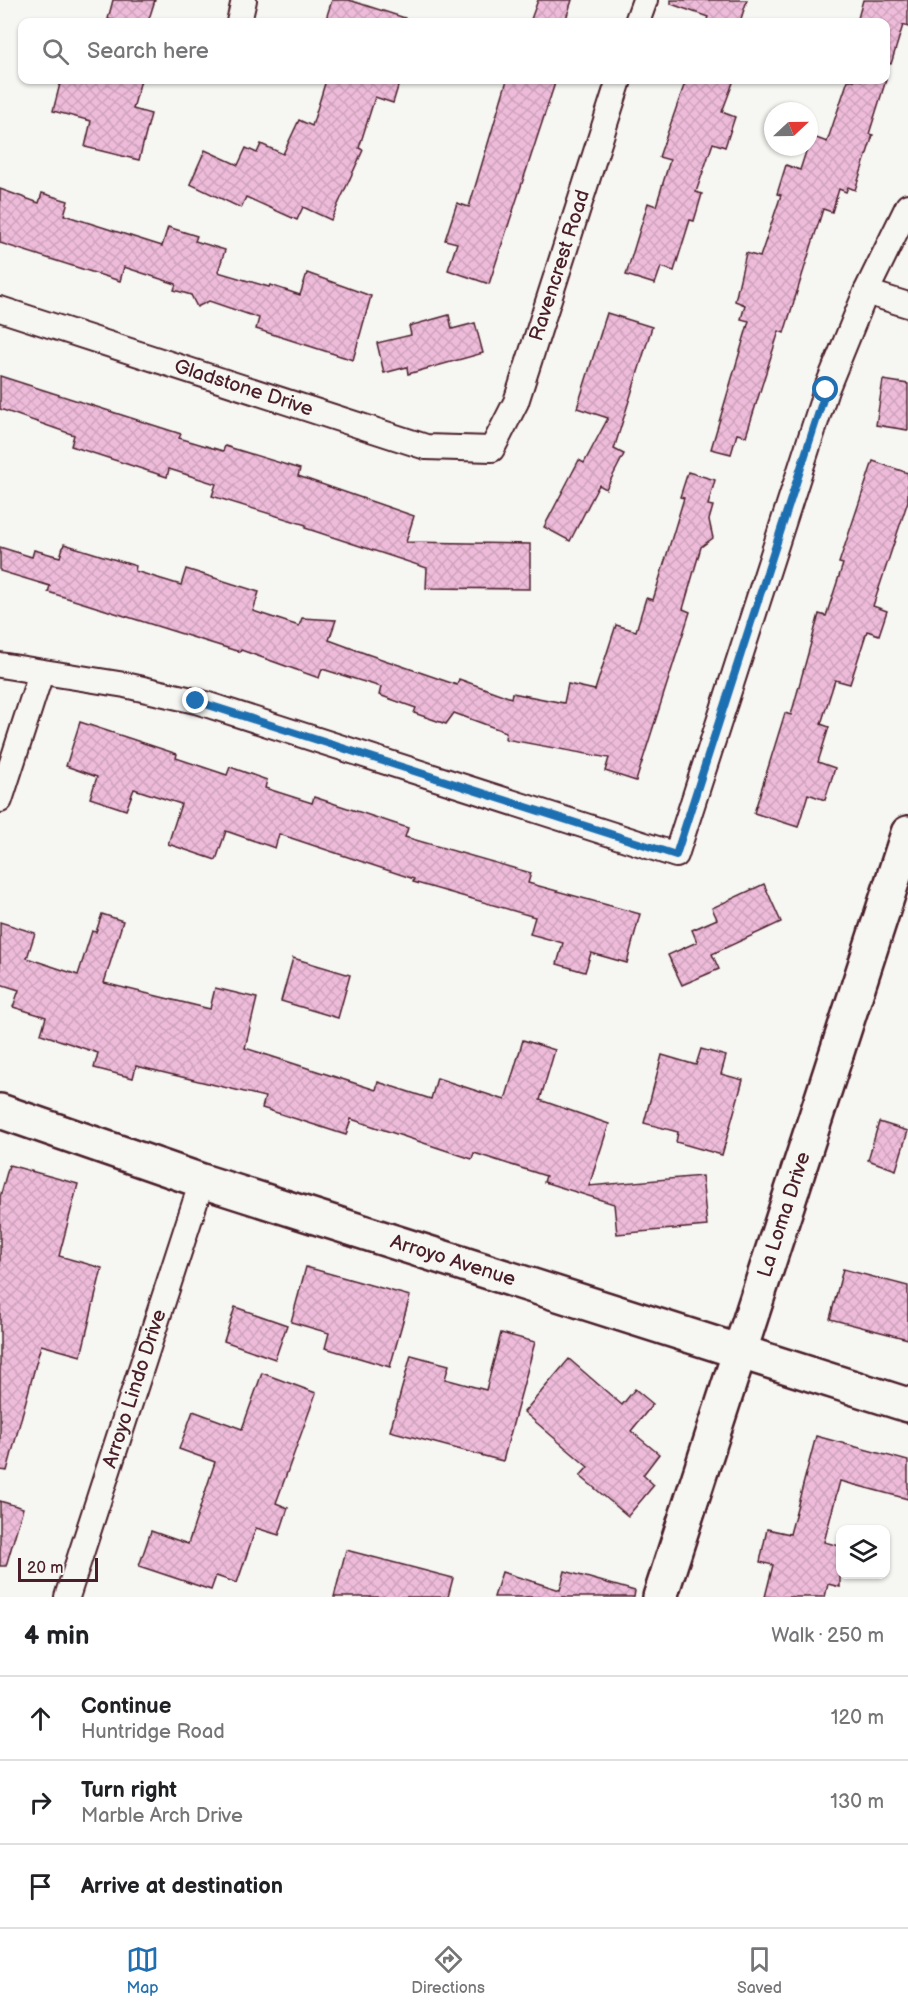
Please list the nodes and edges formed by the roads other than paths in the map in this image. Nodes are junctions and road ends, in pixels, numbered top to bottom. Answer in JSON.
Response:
{"nodes":[{"id":1,"x":244,"y":0,"type":"edge"},
{"id":2,"x":645,"y":0,"type":"edge"},
{"id":3,"x":240,"y":18,"type":"edge"},
{"id":4,"x":639,"y":18,"type":"edge"},
{"id":5,"x":618,"y":84,"type":"edge"},
{"id":6,"x":908,"y":206,"type":"edge"},
{"id":7,"x":866,"y":292,"type":"junction"},
{"id":8,"x":908,"y":304,"type":"edge"},
{"id":9,"x":0,"y":309,"type":"edge"},
{"id":10,"x":492,"y":449,"type":"joint"},
{"id":11,"x":0,"y":665,"type":"edge"},
{"id":12,"x":41,"y":673,"type":"junction"},
{"id":13,"x":0,"y":800,"type":"edge"},
{"id":14,"x":908,"y":833,"type":"edge"},
{"id":15,"x":0,"y":1111,"type":"edge"},
{"id":16,"x":202,"y":1180,"type":"junction"},
{"id":17,"x":741,"y":1352,"type":"junction"},
{"id":18,"x":908,"y":1405,"type":"edge"},
{"id":19,"x":68,"y":1597,"type":"edge"},
{"id":20,"x":660,"y":1597,"type":"edge"}],
"edges":[{"from":1,"to":3,"type":"street"},
{"from":2,"to":4,"type":"street"},
{"from":5,"to":10,"type":"street","name":"Ravencrest Road"},
{"from":6,"to":7,"type":"street"},
{"from":7,"to":8,"type":"street"},
{"from":7,"to":12,"type":"street"},
{"from":9,"to":10,"type":"street","name":"Gladstone Drive"},
{"from":11,"to":12,"type":"street"},
{"from":12,"to":13,"type":"street"},
{"from":14,"to":17,"type":"street","name":"La Loma Drive"},
{"from":15,"to":16,"type":"street","name":"Arroyo Avenue"},
{"from":16,"to":17,"type":"street","name":"Arroyo Avenue"},
{"from":16,"to":19,"type":"street","name":"Arroyo Lindo Drive"},
{"from":17,"to":18,"type":"street","name":"Arroyo Avenue"},
{"from":17,"to":20,"type":"street","name":"La Loma Drive"}]}
